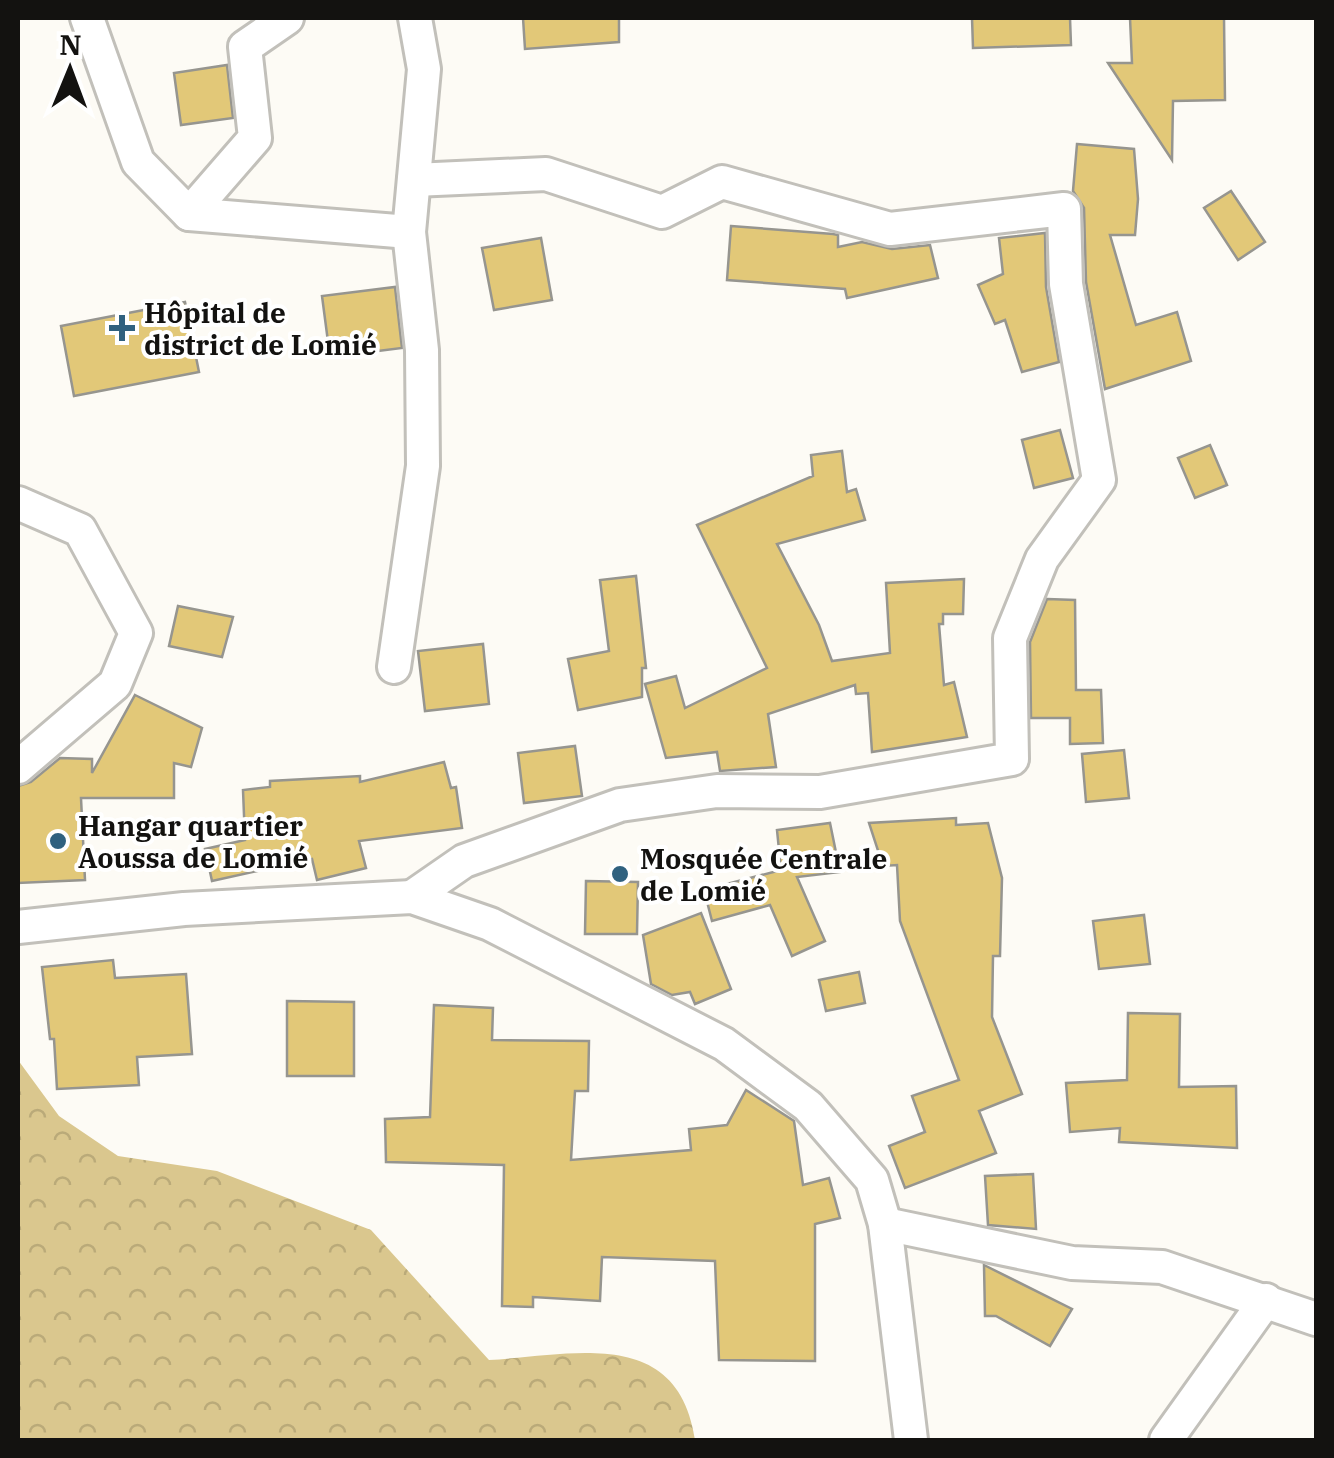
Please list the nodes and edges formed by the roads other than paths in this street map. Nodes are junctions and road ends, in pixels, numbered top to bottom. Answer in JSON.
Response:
{"nodes":[{"id":1,"x":88,"y":18,"type":"edge"},
{"id":2,"x":287,"y":18,"type":"edge"},
{"id":3,"x":415,"y":18,"type":"edge"},
{"id":4,"x":414,"y":180,"type":"junction"},
{"id":5,"x":189,"y":214,"type":"junction"},
{"id":6,"x":409,"y":232,"type":"junction"},
{"id":7,"x":18,"y":502,"type":"edge"},
{"id":8,"x":394,"y":667,"type":"dead end"},
{"id":9,"x":18,"y":766,"type":"edge"},
{"id":10,"x":412,"y":897,"type":"junction"},
{"id":11,"x":18,"y":927,"type":"edge"},
{"id":12,"x":885,"y":1224,"type":"junction"},
{"id":13,"x":1266,"y":1300,"type":"junction"},
{"id":14,"x":1316,"y":1320,"type":"edge"},
{"id":15,"x":911,"y":1440,"type":"edge"},
{"id":16,"x":1166,"y":1440,"type":"edge"}],
"edges":[{"from":1,"to":5,"type":"street"},
{"from":2,"to":5,"type":"street"},
{"from":3,"to":4,"type":"street"},
{"from":4,"to":6,"type":"street"},
{"from":4,"to":10,"type":"street"},
{"from":5,"to":6,"type":"street"},
{"from":6,"to":8,"type":"street"},
{"from":7,"to":9,"type":"street"},
{"from":10,"to":11,"type":"street"},
{"from":10,"to":12,"type":"street"},
{"from":12,"to":13,"type":"street"},
{"from":12,"to":15,"type":"street"},
{"from":13,"to":14,"type":"street"},
{"from":13,"to":16,"type":"street"}]}
